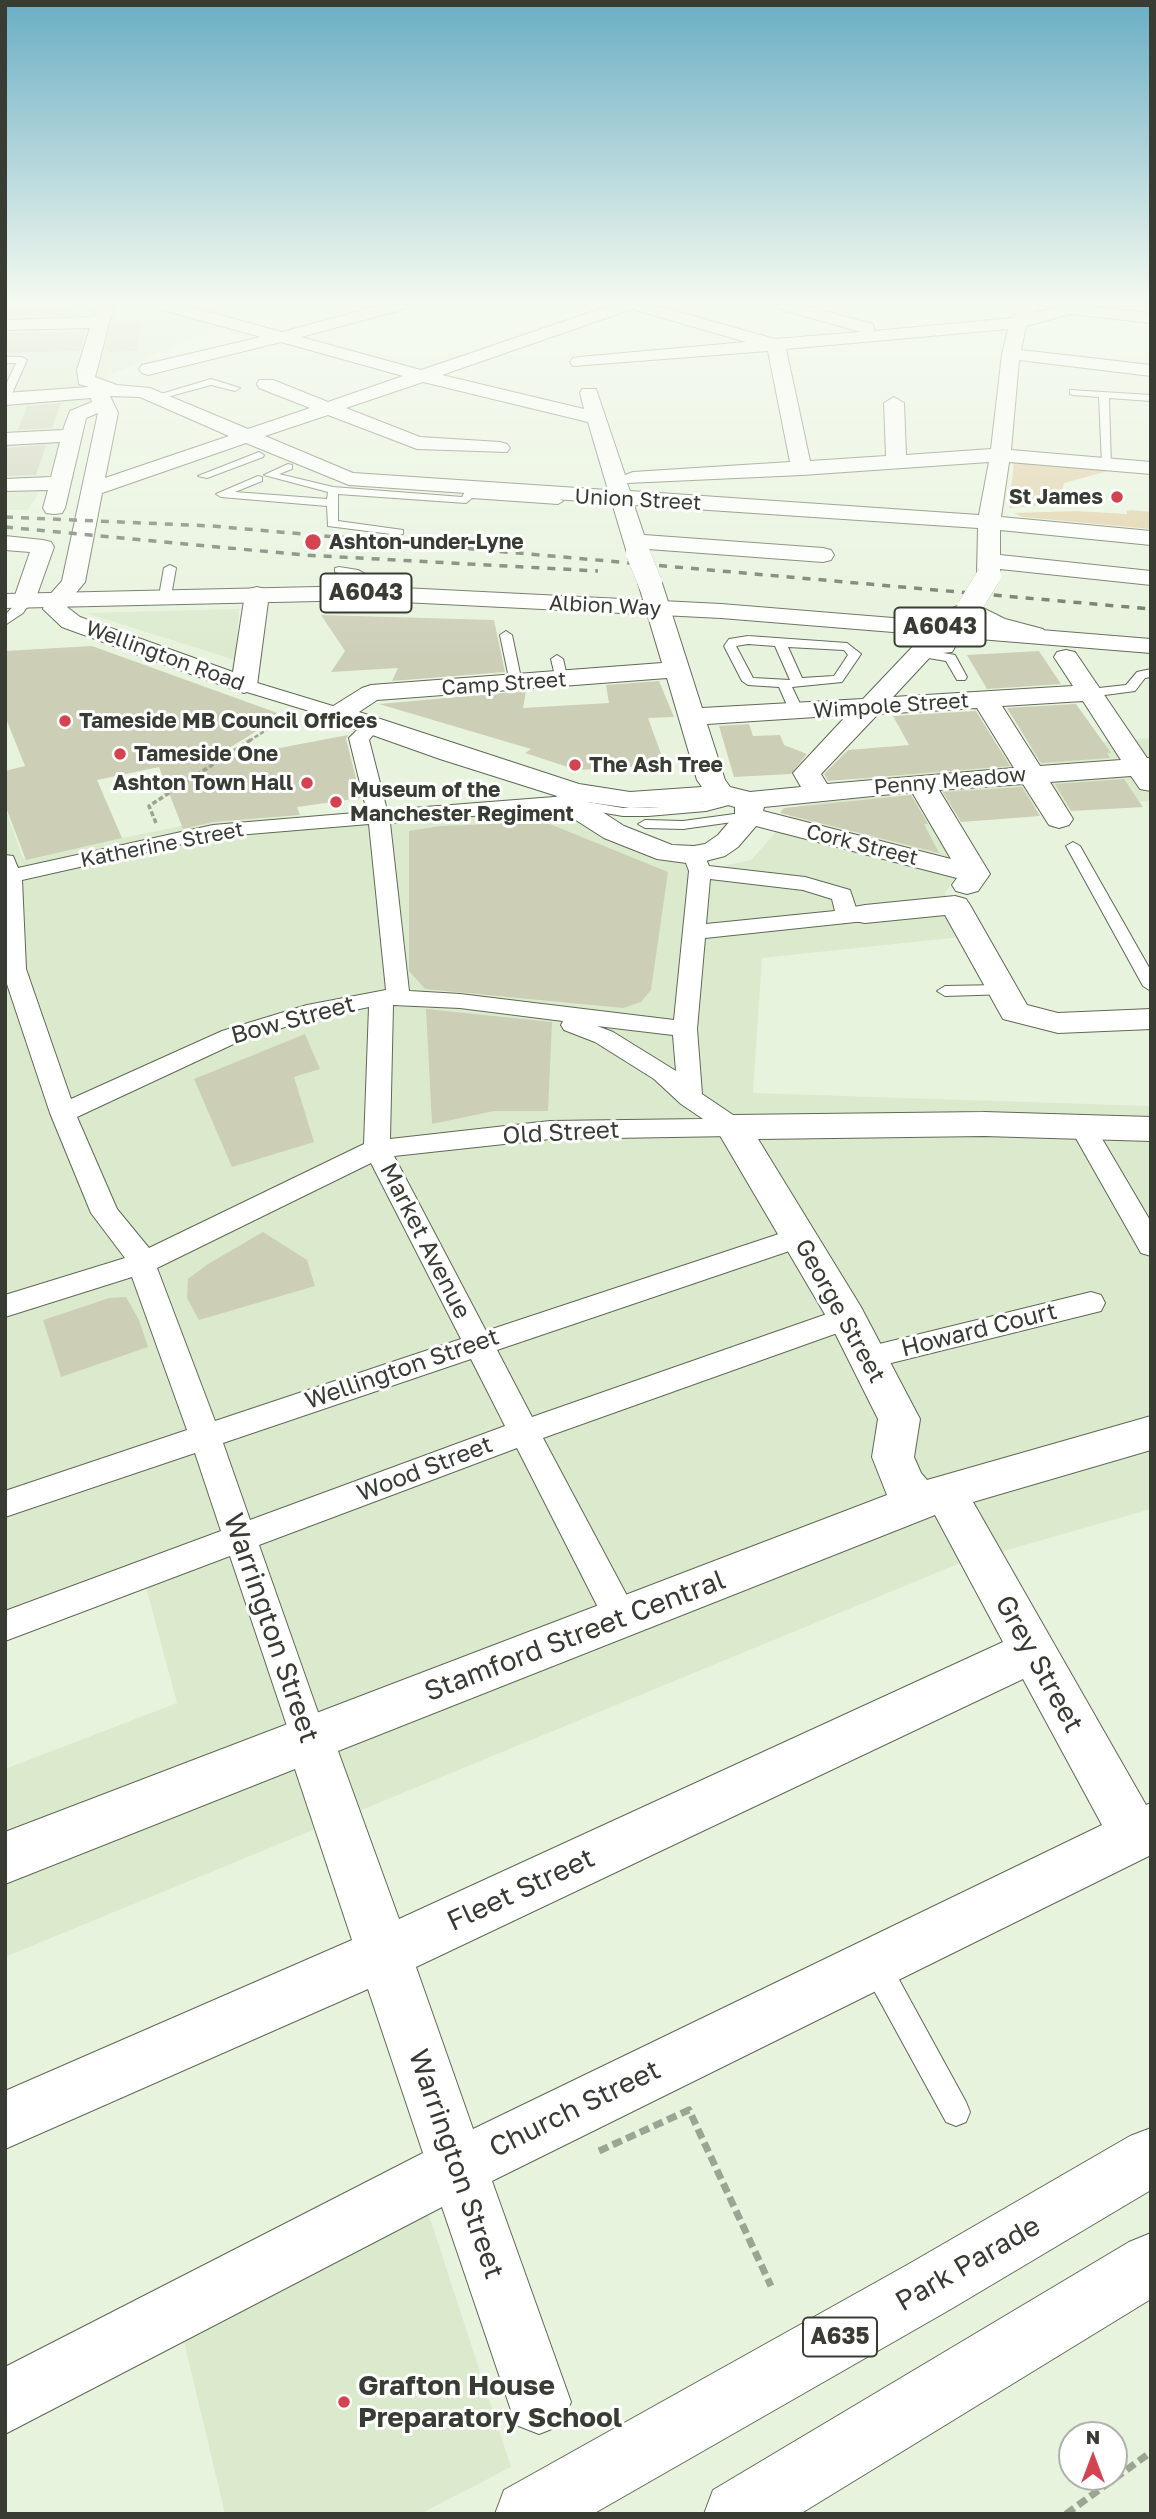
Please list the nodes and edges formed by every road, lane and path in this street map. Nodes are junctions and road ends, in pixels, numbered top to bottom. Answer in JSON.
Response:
{"nodes":[{"id":1,"x":74,"y":423,"type":"edge"},
{"id":2,"x":106,"y":423,"type":"edge"},
{"id":3,"x":213,"y":423,"type":"edge"},
{"id":4,"x":287,"y":423,"type":"edge"},
{"id":5,"x":366,"y":423,"type":"edge"},
{"id":6,"x":495,"y":423,"type":"edge"},
{"id":7,"x":598,"y":423,"type":"edge"},
{"id":8,"x":792,"y":423,"type":"edge"},
{"id":9,"x":895,"y":423,"type":"edge"},
{"id":10,"x":1004,"y":423,"type":"edge"},
{"id":11,"x":1105,"y":423,"type":"edge"},
{"id":12,"x":70,"y":436,"type":"junction"},
{"id":13,"x":246,"y":437,"type":"junction"},
{"id":14,"x":5,"y":439,"type":"edge"},
{"id":15,"x":500,"y":448,"type":"junction"},
{"id":16,"x":260,"y":455,"type":"dead end"},
{"id":17,"x":1000,"y":455,"type":"junction"},
{"id":18,"x":896,"y":461,"type":"junction"},
{"id":19,"x":1107,"y":464,"type":"junction"},
{"id":20,"x":230,"y":466,"type":"junction"},
{"id":21,"x":288,"y":467,"type":"dead end"},
{"id":22,"x":1151,"y":468,"type":"edge"},
{"id":23,"x":802,"y":469,"type":"junction"},
{"id":24,"x":203,"y":476,"type":"dead end"},
{"id":25,"x":263,"y":477,"type":"junction"},
{"id":26,"x":60,"y":483,"type":"junction"},
{"id":27,"x":5,"y":485,"type":"edge"},
{"id":28,"x":618,"y":488,"type":"junction"},
{"id":29,"x":93,"y":489,"type":"junction"},
{"id":30,"x":509,"y":491,"type":"junction"},
{"id":31,"x":470,"y":492,"type":"junction"},
{"id":32,"x":332,"y":496,"type":"junction"},
{"id":33,"x":558,"y":501,"type":"dead end"},
{"id":34,"x":54,"y":508,"type":"dead end"},
{"id":35,"x":989,"y":522,"type":"junction"},
{"id":36,"x":399,"y":532,"type":"dead end"},
{"id":37,"x":1151,"y":538,"type":"edge"},
{"id":38,"x":5,"y":543,"type":"edge"},
{"id":39,"x":637,"y":547,"type":"junction"},
{"id":40,"x":823,"y":555,"type":"dead end"},
{"id":41,"x":170,"y":568,"type":"dead end"},
{"id":42,"x":989,"y":568,"type":"junction"},
{"id":43,"x":339,"y":570,"type":"dead end"},
{"id":44,"x":1151,"y":578,"type":"edge"},
{"id":45,"x":363,"y":593,"type":"junction"},
{"id":46,"x":257,"y":594,"type":"junction"},
{"id":47,"x":165,"y":596,"type":"junction"},
{"id":48,"x":58,"y":599,"type":"junction"},
{"id":49,"x":15,"y":601,"type":"edge"},
{"id":50,"x":969,"y":608,"type":"junction"},
{"id":51,"x":658,"y":609,"type":"junction"},
{"id":52,"x":5,"y":621,"type":"edge"},
{"id":53,"x":917,"y":626,"type":"junction"},
{"id":54,"x":1034,"y":634,"type":"junction"},
{"id":55,"x":506,"y":635,"type":"dead end"},
{"id":56,"x":780,"y":642,"type":"junction"},
{"id":57,"x":1151,"y":646,"type":"edge"},
{"id":58,"x":932,"y":650,"type":"joint"},
{"id":59,"x":1066,"y":657,"type":"dead end"},
{"id":60,"x":675,"y":670,"type":"junction"},
{"id":61,"x":1151,"y":673,"type":"edge"},
{"id":62,"x":961,"y":677,"type":"dead end"},
{"id":63,"x":516,"y":683,"type":"junction"},
{"id":64,"x":791,"y":684,"type":"junction"},
{"id":65,"x":244,"y":685,"type":"junction"},
{"id":66,"x":1090,"y":693,"type":"junction"},
{"id":67,"x":985,"y":700,"type":"junction"},
{"id":68,"x":306,"y":704,"type":"junction"},
{"id":69,"x":870,"y":708,"type":"junction"},
{"id":70,"x":797,"y":712,"type":"junction"},
{"id":71,"x":339,"y":714,"type":"junction"},
{"id":72,"x":691,"y":718,"type":"junction"},
{"id":73,"x":363,"y":735,"type":"junction"},
{"id":74,"x":1147,"y":772,"type":"edge"},
{"id":75,"x":1031,"y":775,"type":"junction"},
{"id":76,"x":921,"y":783,"type":"junction"},
{"id":77,"x":819,"y":793,"type":"junction"},
{"id":78,"x":571,"y":797,"type":"junction"},
{"id":79,"x":739,"y":802,"type":"junction"},
{"id":80,"x":379,"y":818,"type":"junction"},
{"id":81,"x":1059,"y":819,"type":"dead end"},
{"id":82,"x":599,"y":822,"type":"junction"},
{"id":83,"x":164,"y":841,"type":"junction"},
{"id":84,"x":1073,"y":846,"type":"dead end"},
{"id":85,"x":697,"y":863,"type":"junction"},
{"id":86,"x":8,"y":868,"type":"edge"},
{"id":87,"x":975,"y":874,"type":"junction"},
{"id":88,"x":955,"y":905,"type":"junction"},
{"id":89,"x":856,"y":915,"type":"junction"},
{"id":90,"x":695,"y":932,"type":"junction"},
{"id":91,"x":1151,"y":986,"type":"edge"},
{"id":92,"x":1002,"y":990,"type":"junction"},
{"id":93,"x":946,"y":991,"type":"dead end"},
{"id":94,"x":389,"y":997,"type":"junction"},
{"id":95,"x":538,"y":1011,"type":"junction"},
{"id":96,"x":1151,"y":1019,"type":"edge"},
{"id":97,"x":685,"y":1029,"type":"junction"},
{"id":98,"x":690,"y":1098,"type":"junction"},
{"id":99,"x":63,"y":1113,"type":"junction"},
{"id":100,"x":1082,"y":1126,"type":"junction"},
{"id":101,"x":733,"y":1127,"type":"junction"},
{"id":102,"x":1151,"y":1129,"type":"edge"},
{"id":103,"x":377,"y":1149,"type":"junction"},
{"id":104,"x":800,"y":1237,"type":"junction"},
{"id":105,"x":1151,"y":1246,"type":"edge"},
{"id":106,"x":141,"y":1264,"type":"junction"},
{"id":107,"x":1091,"y":1303,"type":"dead end"},
{"id":108,"x":5,"y":1306,"type":"edge"},
{"id":109,"x":846,"y":1318,"type":"junction"},
{"id":110,"x":478,"y":1344,"type":"junction"},
{"id":111,"x":867,"y":1357,"type":"junction"},
{"id":112,"x":524,"y":1432,"type":"junction"},
{"id":113,"x":1151,"y":1433,"type":"edge"},
{"id":114,"x":205,"y":1436,"type":"junction"},
{"id":115,"x":932,"y":1497,"type":"junction"},
{"id":116,"x":5,"y":1504,"type":"edge"},
{"id":117,"x":240,"y":1539,"type":"junction"},
{"id":118,"x":621,"y":1618,"type":"junction"},
{"id":119,"x":5,"y":1626,"type":"edge"},
{"id":120,"x":1033,"y":1651,"type":"junction"},
{"id":121,"x":309,"y":1738,"type":"junction"},
{"id":122,"x":1143,"y":1832,"type":"edge"},
{"id":123,"x":5,"y":1858,"type":"edge"},
{"id":124,"x":384,"y":1954,"type":"junction"},
{"id":125,"x":874,"y":1963,"type":"junction"},
{"id":126,"x":956,"y":2112,"type":"dead end"},
{"id":127,"x":5,"y":2120,"type":"edge"},
{"id":128,"x":593,"y":2154,"type":"dead end"},
{"id":129,"x":1151,"y":2157,"type":"edge"},
{"id":130,"x":458,"y":2167,"type":"junction"},
{"id":131,"x":1151,"y":2264,"type":"edge"},
{"id":132,"x":771,"y":2286,"type":"dead end"},
{"id":133,"x":5,"y":2402,"type":"edge"},
{"id":134,"x":539,"y":2402,"type":"dead end"},
{"id":135,"x":1151,"y":2452,"type":"edge"},
{"id":136,"x":528,"y":2514,"type":"edge"},
{"id":137,"x":737,"y":2514,"type":"edge"},
{"id":138,"x":1066,"y":2514,"type":"edge"}],
"edges":[{"from":1,"to":12,"type":"main road"},
{"from":2,"to":29,"type":"main road"},
{"from":3,"to":13,"type":"main road","name":"Union Street"},
{"from":4,"to":13,"type":"main road"},
{"from":5,"to":15,"type":"main road"},
{"from":6,"to":15,"type":"main road"},
{"from":7,"to":28,"type":"main road"},
{"from":8,"to":23,"type":"main road"},
{"from":9,"to":18,"type":"main road"},
{"from":10,"to":17,"type":"main road"},
{"from":11,"to":19,"type":"lane"},
{"from":12,"to":14,"type":"main road"},
{"from":12,"to":26,"type":"main road"},
{"from":13,"to":29,"type":"main road"},
{"from":13,"to":31,"type":"main road","name":"Union Street"},
{"from":15,"to":30,"type":"main road"},
{"from":16,"to":20,"type":"lane"},
{"from":17,"to":18,"type":"main road"},
{"from":17,"to":19,"type":"main road"},
{"from":17,"to":35,"type":"main road"},
{"from":18,"to":23,"type":"main road"},
{"from":19,"to":22,"type":"main road"},
{"from":20,"to":24,"type":"lane"},
{"from":20,"to":25,"type":"lane"},
{"from":21,"to":25,"type":"lane"},
{"from":23,"to":28,"type":"main road"},
{"from":25,"to":32,"type":"lane"},
{"from":25,"to":32,"type":"lane"},
{"from":26,"to":27,"type":"main road"},
{"from":26,"to":34,"type":"main road"},
{"from":28,"to":30,"type":"main road","name":"Union Street"},
{"from":28,"to":35,"type":"main road","name":"Union Street"},
{"from":28,"to":39,"type":"main road"},
{"from":29,"to":48,"type":"main road"},
{"from":30,"to":31,"type":"main road","name":"Union Street"},
{"from":31,"to":32,"type":"lane"},
{"from":31,"to":33,"type":"lane"},
{"from":32,"to":36,"type":"lane"},
{"from":35,"to":37,"type":"main road","name":"Union Street"},
{"from":35,"to":42,"type":"main road"},
{"from":38,"to":49,"type":"main road"},
{"from":39,"to":40,"type":"main road"},
{"from":39,"to":51,"type":"main road","bridge":true},
{"from":41,"to":47,"type":"lane"},
{"from":42,"to":44,"type":"main road"},
{"from":42,"to":50,"type":"main road","bridge":true},
{"from":43,"to":45,"type":"lane"},
{"from":45,"to":46,"type":"main road","name":"Albion Way","number":"A6043"},
{"from":45,"to":51,"type":"main road","name":"Albion Way","number":"A6043"},
{"from":46,"to":47,"type":"main road","name":"Albion Way","number":"A6043"},
{"from":46,"to":65,"type":"main road"},
{"from":47,"to":48,"type":"main road","name":"Albion Way","number":"A6043"},
{"from":48,"to":49,"type":"main road","name":"Wellington Road","number":"A6043"},
{"from":48,"to":65,"type":"main road","name":"Wellington Road"},
{"from":49,"to":52,"type":"lane"},
{"from":50,"to":53,"type":"main road"},
{"from":50,"to":54,"type":"main road"},
{"from":51,"to":53,"type":"main road","name":"Albion Way","number":"A6043"},
{"from":51,"to":60,"type":"main road"},
{"from":53,"to":54,"type":"main road","name":"Albion Way","number":"A6043"},
{"from":54,"to":57,"type":"main road","name":"Albion Way","number":"A6043"},
{"from":55,"to":63,"type":"lane"},
{"from":56,"to":64,"type":"lane"},
{"from":56,"to":64,"type":"lane"},
{"from":56,"to":64,"type":"lane"},
{"from":58,"to":62,"type":"lane"},
{"from":58,"to":69,"type":"main road"},
{"from":59,"to":66,"type":"main road"},
{"from":60,"to":63,"type":"main road","name":"Camp Street"},
{"from":60,"to":72,"type":"main road"},
{"from":61,"to":66,"type":"lane"},
{"from":63,"to":71,"type":"main road","name":"Camp Street"},
{"from":64,"to":70,"type":"lane"},
{"from":65,"to":68,"type":"street","name":"Wellington Road"},
{"from":66,"to":67,"type":"main road","name":"Wimpole Street"},
{"from":66,"to":74,"type":"main road"},
{"from":67,"to":69,"type":"main road","name":"Wimpole Street"},
{"from":67,"to":75,"type":"main road"},
{"from":68,"to":71,"type":"street","name":"Wellington Road"},
{"from":68,"to":83,"type":"path"},
{"from":69,"to":70,"type":"main road","name":"Wimpole Street"},
{"from":69,"to":77,"type":"main road"},
{"from":70,"to":72,"type":"main road","name":"Wimpole Street"},
{"from":71,"to":73,"type":"main road","name":"Wellington Road"},
{"from":71,"to":78,"type":"main road","name":"Wellington Road"},
{"from":72,"to":79,"type":"main road"},
{"from":73,"to":78,"type":"main road","name":"Wellington Road"},
{"from":73,"to":80,"type":"street","name":"Market Avenue"},
{"from":74,"to":75,"type":"main road","name":"Penny Meadow"},
{"from":75,"to":76,"type":"main road","name":"Penny Meadow"},
{"from":75,"to":81,"type":"main road"},
{"from":76,"to":77,"type":"main road","name":"Penny Meadow"},
{"from":76,"to":87,"type":"main road"},
{"from":77,"to":79,"type":"main road","name":"Penny Meadow"},
{"from":78,"to":79,"type":"main road","name":"Wellington Road"},
{"from":78,"to":80,"type":"street","name":"Katherine Street"},
{"from":78,"to":82,"type":"main road"},
{"from":79,"to":82,"type":"lane"},
{"from":79,"to":85,"type":"main road"},
{"from":79,"to":87,"type":"main road","name":"Cork Street"},
{"from":80,"to":83,"type":"street","name":"Katherine Street"},
{"from":80,"to":94,"type":"street","name":"Market Avenue"},
{"from":82,"to":85,"type":"main road"},
{"from":83,"to":86,"type":"street","name":"Katherine Street"},
{"from":84,"to":91,"type":"lane"},
{"from":85,"to":89,"type":"street"},
{"from":85,"to":90,"type":"street"},
{"from":86,"to":99,"type":"street","name":"Warrington Street"},
{"from":87,"to":88,"type":"main road"},
{"from":88,"to":89,"type":"main road"},
{"from":88,"to":92,"type":"main road"},
{"from":89,"to":90,"type":"street"},
{"from":90,"to":97,"type":"street"},
{"from":92,"to":93,"type":"lane"},
{"from":92,"to":96,"type":"main road"},
{"from":94,"to":95,"type":"street","name":"Bow Street"},
{"from":94,"to":99,"type":"street","name":"Bow Street"},
{"from":94,"to":103,"type":"street","name":"Market Avenue"},
{"from":95,"to":97,"type":"street","name":"Bow Street"},
{"from":95,"to":98,"type":"street","name":"Bow Street"},
{"from":97,"to":98,"type":"street"},
{"from":98,"to":101,"type":"street","name":"Bow Street"},
{"from":99,"to":106,"type":"street","name":"Warrington Street"},
{"from":100,"to":101,"type":"main road","name":"Old Street"},
{"from":100,"to":102,"type":"main road","name":"Old Street"},
{"from":100,"to":105,"type":"street"},
{"from":101,"to":103,"type":"street","name":"Old Street"},
{"from":101,"to":104,"type":"main road","name":"George Street"},
{"from":103,"to":106,"type":"street","name":"Old Street"},
{"from":103,"to":110,"type":"street","name":"Market Avenue"},
{"from":104,"to":109,"type":"main road","name":"George Street"},
{"from":104,"to":110,"type":"street","name":"Wellington Street"},
{"from":106,"to":108,"type":"street","name":"Old Street"},
{"from":106,"to":114,"type":"street","name":"Warrington Street"},
{"from":107,"to":111,"type":"street","name":"Howard Court"},
{"from":109,"to":111,"type":"main road","name":"George Street"},
{"from":109,"to":112,"type":"street","name":"Wood Street"},
{"from":110,"to":112,"type":"street","name":"Market Avenue"},
{"from":110,"to":114,"type":"street","name":"Wellington Street"},
{"from":111,"to":115,"type":"main road","name":"George Street"},
{"from":112,"to":117,"type":"street","name":"Wood Street"},
{"from":112,"to":118,"type":"street","name":"Market Avenue"},
{"from":113,"to":115,"type":"main road","name":"Stamford Street Central"},
{"from":114,"to":116,"type":"street","name":"Wellington Street"},
{"from":114,"to":117,"type":"street","name":"Warrington Street"},
{"from":115,"to":118,"type":"main road","name":"Stamford Street Central"},
{"from":115,"to":120,"type":"main road","name":"Grey Street"},
{"from":117,"to":119,"type":"street","name":"Wood Street"},
{"from":117,"to":121,"type":"street","name":"Warrington Street"},
{"from":118,"to":121,"type":"main road","name":"Stamford Street Central"},
{"from":120,"to":122,"type":"main road","name":"Grey Street"},
{"from":120,"to":124,"type":"main road","name":"Fleet Street"},
{"from":121,"to":123,"type":"main road","name":"Stamford Street Central"},
{"from":121,"to":124,"type":"main road","name":"Warrington Street"},
{"from":122,"to":125,"type":"main road","name":"Church Street"},
{"from":124,"to":127,"type":"main road","name":"Fleet Street"},
{"from":124,"to":130,"type":"main road","name":"Warrington Street"},
{"from":125,"to":126,"type":"lane"},
{"from":125,"to":130,"type":"main road","name":"Church Street"},
{"from":128,"to":132,"type":"path"},
{"from":129,"to":136,"type":"main road","name":"Park Parade","number":"A635"},
{"from":130,"to":133,"type":"main road","name":"Church Street"},
{"from":130,"to":134,"type":"main road","name":"Warrington Street"},
{"from":131,"to":137,"type":"main road"},
{"from":135,"to":138,"type":"path"}]}
